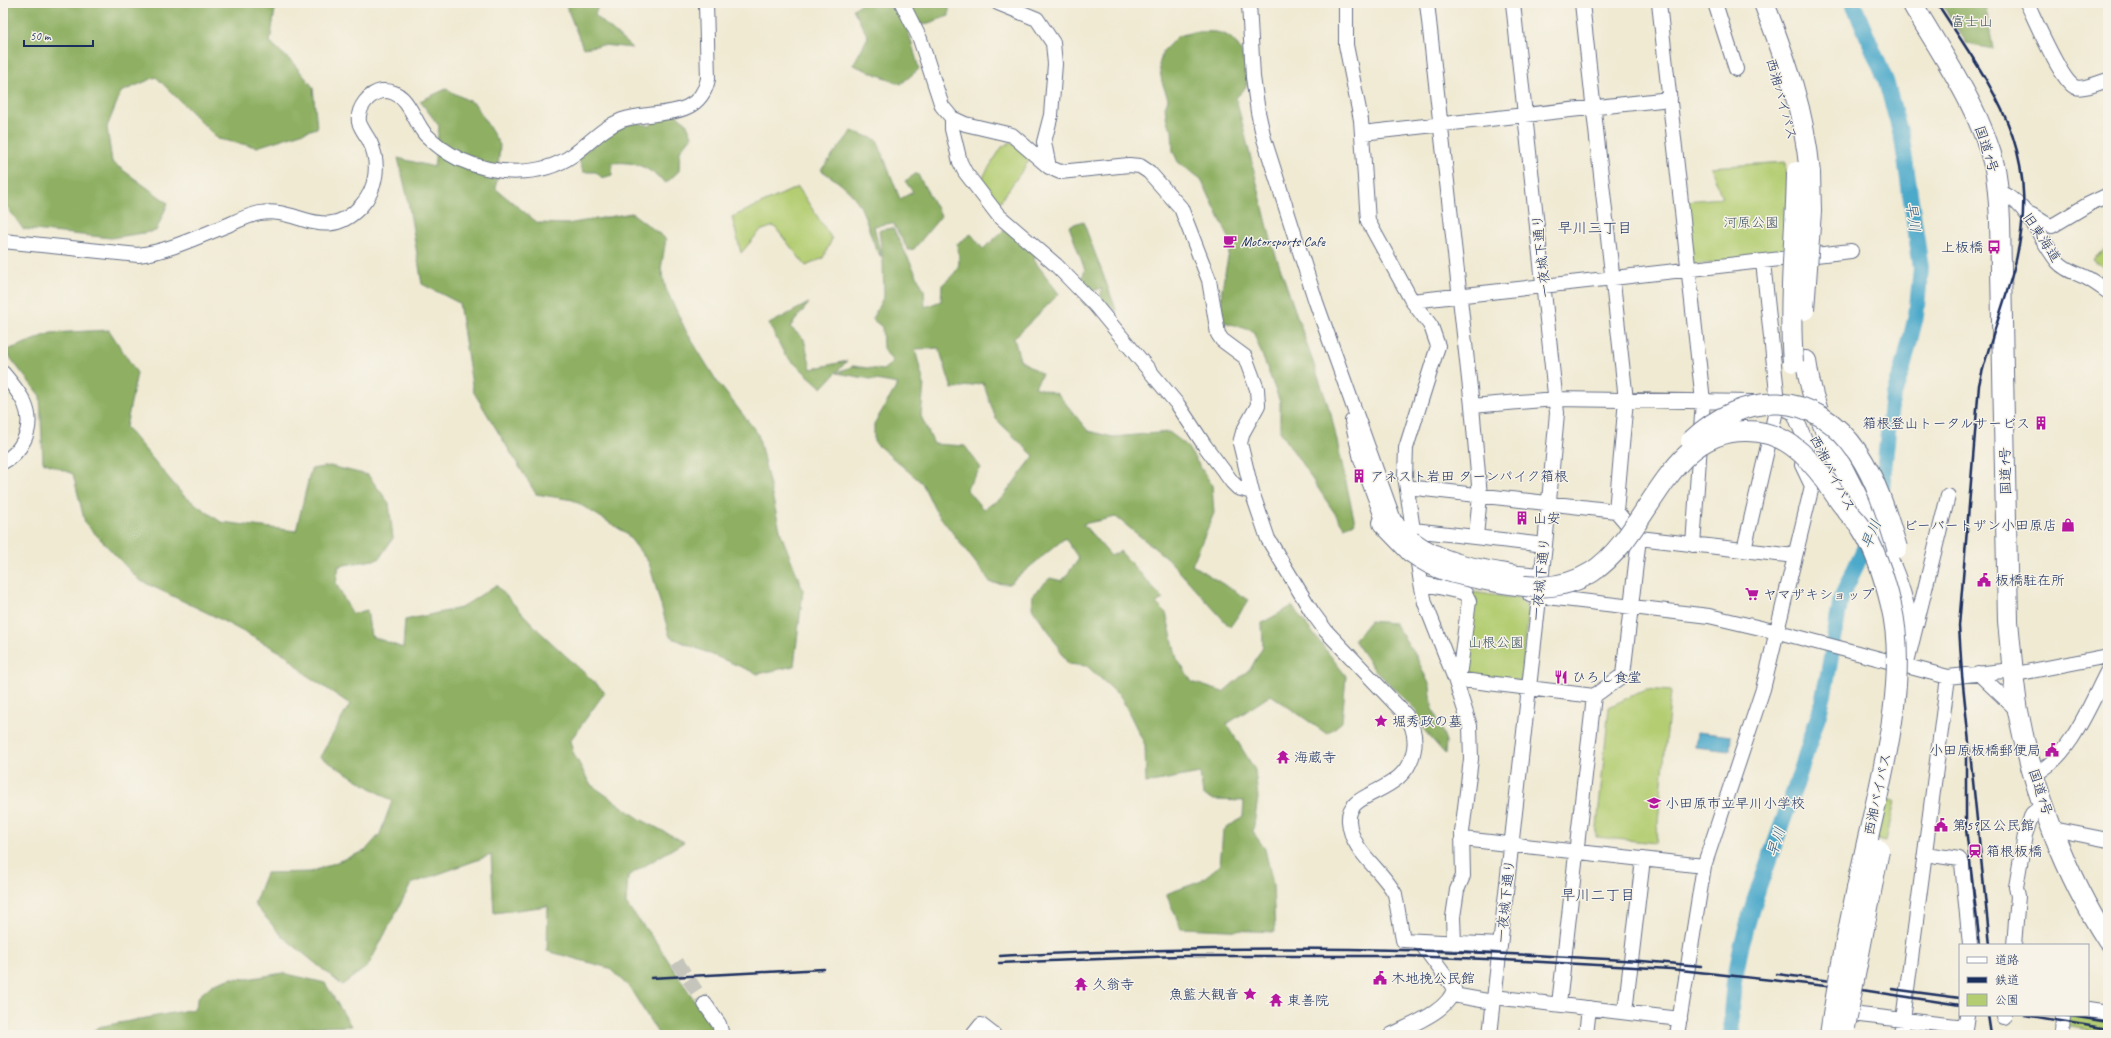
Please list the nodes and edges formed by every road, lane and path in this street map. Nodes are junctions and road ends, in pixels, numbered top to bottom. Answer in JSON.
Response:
{"nodes":[{"id":1,"x":706,"y":3,"type":"edge"},
{"id":2,"x":902,"y":3,"type":"edge"},
{"id":3,"x":998,"y":3,"type":"edge"},
{"id":4,"x":1249,"y":3,"type":"edge"},
{"id":5,"x":1346,"y":3,"type":"edge"},
{"id":6,"x":1427,"y":3,"type":"edge"},
{"id":7,"x":1513,"y":3,"type":"edge"},
{"id":8,"x":1582,"y":3,"type":"edge"},
{"id":9,"x":1660,"y":3,"type":"edge"},
{"id":10,"x":1715,"y":3,"type":"edge"},
{"id":11,"x":1751,"y":3,"type":"edge"},
{"id":12,"x":1764,"y":3,"type":"edge"},
{"id":13,"x":1912,"y":3,"type":"edge"},
{"id":14,"x":2027,"y":3,"type":"edge"},
{"id":15,"x":1736,"y":69,"type":"dead end"},
{"id":16,"x":2108,"y":72,"type":"edge"},
{"id":17,"x":2108,"y":80,"type":"edge"},
{"id":18,"x":2087,"y":86,"type":"junction"},
{"id":19,"x":1670,"y":99,"type":"junction"},
{"id":20,"x":1593,"y":108,"type":"junction"},
{"id":21,"x":1525,"y":115,"type":"junction"},
{"id":22,"x":952,"y":118,"type":"junction"},
{"id":23,"x":1440,"y":124,"type":"junction"},
{"id":24,"x":1362,"y":133,"type":"junction"},
{"id":25,"x":1049,"y":168,"type":"junction"},
{"id":26,"x":1803,"y":172,"type":"junction"},
{"id":27,"x":1998,"y":192,"type":"junction"},
{"id":28,"x":2108,"y":195,"type":"edge"},
{"id":29,"x":2027,"y":213,"type":"junction"},
{"id":30,"x":3,"y":241,"type":"edge"},
{"id":31,"x":1852,"y":251,"type":"dead end"},
{"id":32,"x":1763,"y":262,"type":"junction"},
{"id":33,"x":1689,"y":269,"type":"junction"},
{"id":34,"x":1613,"y":278,"type":"junction"},
{"id":35,"x":1544,"y":286,"type":"junction"},
{"id":36,"x":2108,"y":292,"type":"edge"},
{"id":37,"x":1460,"y":295,"type":"junction"},
{"id":38,"x":1412,"y":301,"type":"junction"},
{"id":39,"x":3,"y":373,"type":"edge"},
{"id":40,"x":1556,"y":399,"type":"junction"},
{"id":41,"x":1626,"y":400,"type":"junction"},
{"id":42,"x":1703,"y":401,"type":"junction"},
{"id":43,"x":1778,"y":404,"type":"junction"},
{"id":44,"x":1472,"y":406,"type":"junction"},
{"id":45,"x":3,"y":462,"type":"edge"},
{"id":46,"x":1407,"y":487,"type":"junction"},
{"id":47,"x":1252,"y":492,"type":"junction"},
{"id":48,"x":1480,"y":496,"type":"junction"},
{"id":49,"x":1948,"y":496,"type":"dead end"},
{"id":50,"x":1548,"y":504,"type":"junction"},
{"id":51,"x":1616,"y":511,"type":"junction"},
{"id":52,"x":1389,"y":521,"type":"joint"},
{"id":53,"x":1862,"y":528,"type":"junction"},
{"id":54,"x":1476,"y":536,"type":"junction"},
{"id":55,"x":1639,"y":538,"type":"junction"},
{"id":56,"x":1544,"y":545,"type":"junction"},
{"id":57,"x":1693,"y":545,"type":"junction"},
{"id":58,"x":1412,"y":546,"type":"junction"},
{"id":59,"x":1744,"y":550,"type":"junction"},
{"id":60,"x":1795,"y":556,"type":"junction"},
{"id":61,"x":1541,"y":575,"type":"junction"},
{"id":62,"x":1422,"y":583,"type":"junction"},
{"id":63,"x":1539,"y":596,"type":"junction"},
{"id":64,"x":1630,"y":607,"type":"junction"},
{"id":65,"x":1908,"y":625,"type":"junction"},
{"id":66,"x":1782,"y":633,"type":"junction"},
{"id":67,"x":2108,"y":656,"type":"edge"},
{"id":68,"x":1900,"y":664,"type":"junction"},
{"id":69,"x":2012,"y":670,"type":"junction"},
{"id":70,"x":2108,"y":670,"type":"edge"},
{"id":71,"x":1978,"y":673,"type":"junction"},
{"id":72,"x":1948,"y":677,"type":"junction"},
{"id":73,"x":1455,"y":679,"type":"junction"},
{"id":74,"x":1528,"y":688,"type":"junction"},
{"id":75,"x":1594,"y":696,"type":"junction"},
{"id":76,"x":2019,"y":712,"type":"junction"},
{"id":77,"x":2035,"y":774,"type":"junction"},
{"id":78,"x":2044,"y":804,"type":"junction"},
{"id":79,"x":2053,"y":829,"type":"junction"},
{"id":80,"x":1463,"y":839,"type":"junction"},
{"id":81,"x":2108,"y":840,"type":"edge"},
{"id":82,"x":1511,"y":845,"type":"junction"},
{"id":83,"x":1577,"y":852,"type":"junction"},
{"id":84,"x":1925,"y":854,"type":"junction"},
{"id":85,"x":1643,"y":860,"type":"junction"},
{"id":86,"x":1704,"y":866,"type":"junction"},
{"id":87,"x":2108,"y":941,"type":"edge"},
{"id":88,"x":1420,"y":942,"type":"junction"},
{"id":89,"x":1454,"y":943,"type":"junction"},
{"id":90,"x":1970,"y":944,"type":"edge"},
{"id":91,"x":2014,"y":944,"type":"edge"},
{"id":92,"x":1500,"y":945,"type":"junction"},
{"id":93,"x":1453,"y":995,"type":"junction"},
{"id":94,"x":1494,"y":999,"type":"junction"},
{"id":95,"x":705,"y":1004,"type":"tunnel mouth"},
{"id":96,"x":1559,"y":1004,"type":"junction"},
{"id":97,"x":1589,"y":1008,"type":"junction"},
{"id":98,"x":2089,"y":1010,"type":"edge"},
{"id":99,"x":1625,"y":1012,"type":"junction"},
{"id":100,"x":2108,"y":1013,"type":"edge"},
{"id":101,"x":1860,"y":1015,"type":"dead end"},
{"id":102,"x":2063,"y":1016,"type":"edge"},
{"id":103,"x":1680,"y":1019,"type":"junction"},
{"id":104,"x":1903,"y":1020,"type":"junction"},
{"id":105,"x":1965,"y":1026,"type":"edge"},
{"id":106,"x":722,"y":1035,"type":"edge"},
{"id":107,"x":973,"y":1035,"type":"edge"},
{"id":108,"x":994,"y":1035,"type":"edge"},
{"id":109,"x":1391,"y":1035,"type":"edge"},
{"id":110,"x":1490,"y":1035,"type":"edge"},
{"id":111,"x":1586,"y":1035,"type":"edge"},
{"id":112,"x":1677,"y":1035,"type":"edge"},
{"id":113,"x":1830,"y":1035,"type":"edge"},
{"id":114,"x":1844,"y":1035,"type":"edge"},
{"id":115,"x":1901,"y":1035,"type":"edge"},
{"id":116,"x":2062,"y":1035,"type":"edge"}],
"edges":[{"from":1,"to":30,"type":"street"},
{"from":2,"to":22,"type":"street"},
{"from":3,"to":25,"type":"street"},
{"from":4,"to":52,"type":"street"},
{"from":5,"to":24,"type":"street"},
{"from":6,"to":23,"type":"street"},
{"from":7,"to":21,"type":"street","name":"一夜城下通り"},
{"from":8,"to":20,"type":"street"},
{"from":9,"to":19,"type":"street"},
{"from":10,"to":15,"type":"street"},
{"from":11,"to":26,"type":"highway","name":"西湘バイパス"},
{"from":12,"to":26,"type":"highway","name":"西湘バイパス"},
{"from":13,"to":27,"type":"highway","name":"国道1号"},
{"from":14,"to":18,"type":"street"},
{"from":16,"to":18,"type":"street"},
{"from":17,"to":18,"type":"street"},
{"from":19,"to":20,"type":"street"},
{"from":19,"to":33,"type":"street"},
{"from":20,"to":21,"type":"street"},
{"from":20,"to":34,"type":"street"},
{"from":21,"to":23,"type":"street"},
{"from":21,"to":35,"type":"street","name":"一夜城下通り"},
{"from":22,"to":25,"type":"street"},
{"from":22,"to":47,"type":"street"},
{"from":23,"to":24,"type":"street"},
{"from":23,"to":37,"type":"street"},
{"from":24,"to":38,"type":"street"},
{"from":25,"to":47,"type":"street"},
{"from":26,"to":53,"type":"highway","name":"西湘バイパス","bridge":true},
{"from":26,"to":65,"type":"highway","name":"西湘バイパス","bridge":true},
{"from":27,"to":29,"type":"street","name":"旧東海道"},
{"from":27,"to":69,"type":"highway","name":"国道1号"},
{"from":28,"to":29,"type":"street"},
{"from":29,"to":36,"type":"street","name":"旧東海道"},
{"from":31,"to":32,"type":"street"},
{"from":32,"to":33,"type":"street"},
{"from":32,"to":43,"type":"street"},
{"from":33,"to":34,"type":"street"},
{"from":33,"to":42,"type":"street"},
{"from":34,"to":35,"type":"street"},
{"from":34,"to":41,"type":"street"},
{"from":35,"to":37,"type":"street"},
{"from":35,"to":40,"type":"street","name":"一夜城下通り"},
{"from":37,"to":38,"type":"street"},
{"from":37,"to":44,"type":"street"},
{"from":38,"to":46,"type":"street"},
{"from":39,"to":45,"type":"street"},
{"from":40,"to":41,"type":"street"},
{"from":40,"to":44,"type":"street"},
{"from":40,"to":50,"type":"street","name":"一夜城下通り"},
{"from":41,"to":42,"type":"street"},
{"from":41,"to":51,"type":"street"},
{"from":42,"to":43,"type":"street"},
{"from":42,"to":57,"type":"street"},
{"from":43,"to":59,"type":"street"},
{"from":43,"to":60,"type":"street"},
{"from":44,"to":48,"type":"street"},
{"from":46,"to":48,"type":"street"},
{"from":46,"to":58,"type":"street"},
{"from":47,"to":88,"type":"street"},
{"from":48,"to":50,"type":"street"},
{"from":48,"to":54,"type":"street"},
{"from":49,"to":68,"type":"street"},
{"from":50,"to":51,"type":"street"},
{"from":50,"to":56,"type":"street","name":"一夜城下通り"},
{"from":51,"to":55,"type":"street"},
{"from":52,"to":58,"type":"highway"},
{"from":53,"to":58,"type":"highway","bridge":true},
{"from":53,"to":113,"type":"highway","name":"西湘バイパス","bridge":true},
{"from":54,"to":56,"type":"street"},
{"from":54,"to":58,"type":"street"},
{"from":55,"to":57,"type":"street"},
{"from":55,"to":64,"type":"street"},
{"from":56,"to":61,"type":"street","name":"一夜城下通り"},
{"from":57,"to":59,"type":"street"},
{"from":58,"to":61,"type":"street","bridge":true},
{"from":58,"to":62,"type":"street"},
{"from":58,"to":63,"type":"street"},
{"from":58,"to":65,"type":"highway","bridge":true},
{"from":59,"to":60,"type":"street"},
{"from":60,"to":66,"type":"street"},
{"from":61,"to":63,"type":"street","name":"一夜城下通り"},
{"from":62,"to":73,"type":"street"},
{"from":62,"to":73,"type":"street"},
{"from":63,"to":64,"type":"street"},
{"from":63,"to":74,"type":"street","name":"一夜城下通り"},
{"from":64,"to":66,"type":"street"},
{"from":64,"to":75,"type":"street"},
{"from":65,"to":114,"type":"highway","name":"西湘バイパス","bridge":true},
{"from":66,"to":68,"type":"street"},
{"from":66,"to":86,"type":"street"},
{"from":67,"to":69,"type":"street"},
{"from":68,"to":72,"type":"street"},
{"from":69,"to":71,"type":"street"},
{"from":69,"to":76,"type":"highway","name":"国道1号"},
{"from":70,"to":77,"type":"street"},
{"from":71,"to":72,"type":"street"},
{"from":71,"to":76,"type":"street"},
{"from":72,"to":84,"type":"street"},
{"from":73,"to":74,"type":"street"},
{"from":73,"to":80,"type":"street"},
{"from":74,"to":75,"type":"street"},
{"from":74,"to":82,"type":"street","name":"一夜城下通り"},
{"from":75,"to":83,"type":"street"},
{"from":76,"to":77,"type":"highway","name":"国道1号"},
{"from":77,"to":78,"type":"highway","name":"国道1号"},
{"from":78,"to":79,"type":"highway","name":"国道1号"},
{"from":78,"to":91,"type":"street"},
{"from":79,"to":81,"type":"street"},
{"from":79,"to":87,"type":"highway","name":"国道1号"},
{"from":80,"to":82,"type":"street"},
{"from":80,"to":89,"type":"street"},
{"from":82,"to":83,"type":"street"},
{"from":82,"to":92,"type":"street","name":"一夜城下通り"},
{"from":83,"to":85,"type":"street"},
{"from":83,"to":96,"type":"street"},
{"from":84,"to":90,"type":"street"},
{"from":84,"to":104,"type":"street"},
{"from":85,"to":86,"type":"street"},
{"from":85,"to":99,"type":"street"},
{"from":86,"to":103,"type":"street"},
{"from":88,"to":89,"type":"street"},
{"from":88,"to":93,"type":"street"},
{"from":89,"to":92,"type":"street"},
{"from":92,"to":94,"type":"street","name":"一夜城下通り"},
{"from":93,"to":94,"type":"street"},
{"from":93,"to":109,"type":"street"},
{"from":94,"to":96,"type":"street"},
{"from":94,"to":110,"type":"street","name":"一夜城下通り"},
{"from":95,"to":106,"type":"street"},
{"from":96,"to":97,"type":"street"},
{"from":97,"to":99,"type":"street"},
{"from":97,"to":111,"type":"street"},
{"from":98,"to":100,"type":"street"},
{"from":99,"to":103,"type":"street"},
{"from":101,"to":104,"type":"street"},
{"from":102,"to":116,"type":"street"},
{"from":103,"to":112,"type":"street"},
{"from":104,"to":105,"type":"street"},
{"from":104,"to":115,"type":"street"},
{"from":107,"to":108,"type":"street"}]}
